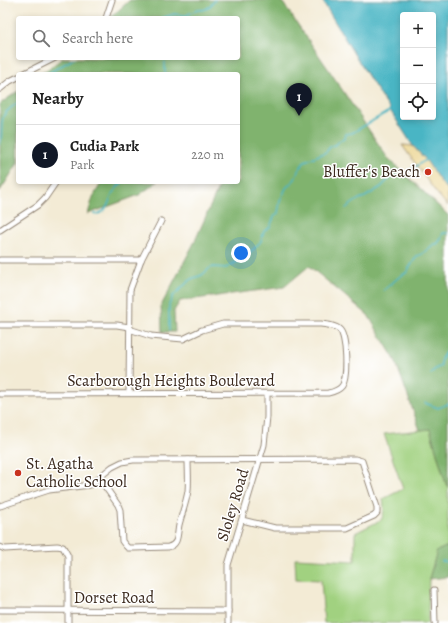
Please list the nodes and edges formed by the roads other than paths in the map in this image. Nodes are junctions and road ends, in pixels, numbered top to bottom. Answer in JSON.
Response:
{"nodes":[{"id":1,"x":112,"y":0,"type":"edge"},
{"id":2,"x":107,"y":16,"type":"edge"},
{"id":3,"x":51,"y":60,"type":"edge"},
{"id":4,"x":27,"y":72,"type":"edge"},
{"id":5,"x":16,"y":78,"type":"edge"},
{"id":6,"x":0,"y":89,"type":"edge"},
{"id":7,"x":55,"y":184,"type":"edge"},
{"id":8,"x":161,"y":221,"type":"dead end"},
{"id":9,"x":0,"y":230,"type":"edge"},
{"id":10,"x":0,"y":260,"type":"edge"},
{"id":11,"x":141,"y":260,"type":"junction"},
{"id":12,"x":0,"y":325,"type":"edge"},
{"id":13,"x":129,"y":328,"type":"junction"},
{"id":14,"x":129,"y":393,"type":"junction"},
{"id":15,"x":0,"y":394,"type":"edge"},
{"id":16,"x":267,"y":394,"type":"junction"},
{"id":17,"x":188,"y":460,"type":"junction"},
{"id":18,"x":260,"y":460,"type":"junction"},
{"id":19,"x":99,"y":478,"type":"junction"},
{"id":20,"x":0,"y":506,"type":"edge"},
{"id":21,"x":242,"y":520,"type":"junction"},
{"id":22,"x":0,"y":548,"type":"edge"},
{"id":23,"x":434,"y":590,"type":"dead end"},
{"id":24,"x":0,"y":610,"type":"edge"},
{"id":25,"x":68,"y":611,"type":"junction"},
{"id":26,"x":228,"y":611,"type":"junction"},
{"id":27,"x":68,"y":623,"type":"edge"},
{"id":28,"x":228,"y":623,"type":"edge"},
{"id":29,"x":434,"y":623,"type":"edge"}],
"edges":[{"from":1,"to":2,"type":"street"},
{"from":3,"to":4,"type":"street"},
{"from":5,"to":6,"type":"street"},
{"from":7,"to":9,"type":"street"},
{"from":8,"to":11,"type":"street"},
{"from":10,"to":11,"type":"street"},
{"from":11,"to":13,"type":"street"},
{"from":12,"to":13,"type":"street"},
{"from":13,"to":14,"type":"street"},
{"from":13,"to":16,"type":"street","name":"Scarborough Heights Boulevard"},
{"from":14,"to":15,"type":"street","name":"Scarborough Heights Boulevard"},
{"from":14,"to":16,"type":"street","name":"Scarborough Heights Boulevard"},
{"from":16,"to":18,"type":"street","name":"Sloley Road"},
{"from":17,"to":18,"type":"street"},
{"from":17,"to":19,"type":"street"},
{"from":17,"to":19,"type":"street"},
{"from":18,"to":21,"type":"street","name":"Sloley Road"},
{"from":18,"to":21,"type":"street"},
{"from":19,"to":20,"type":"street"},
{"from":21,"to":26,"type":"street","name":"Sloley Road"},
{"from":22,"to":25,"type":"street"},
{"from":23,"to":29,"type":"street"},
{"from":24,"to":25,"type":"street","name":"Dorset Road"},
{"from":25,"to":26,"type":"street","name":"Dorset Road"},
{"from":25,"to":27,"type":"street"},
{"from":26,"to":28,"type":"street","name":"Sloley Road"}]}
